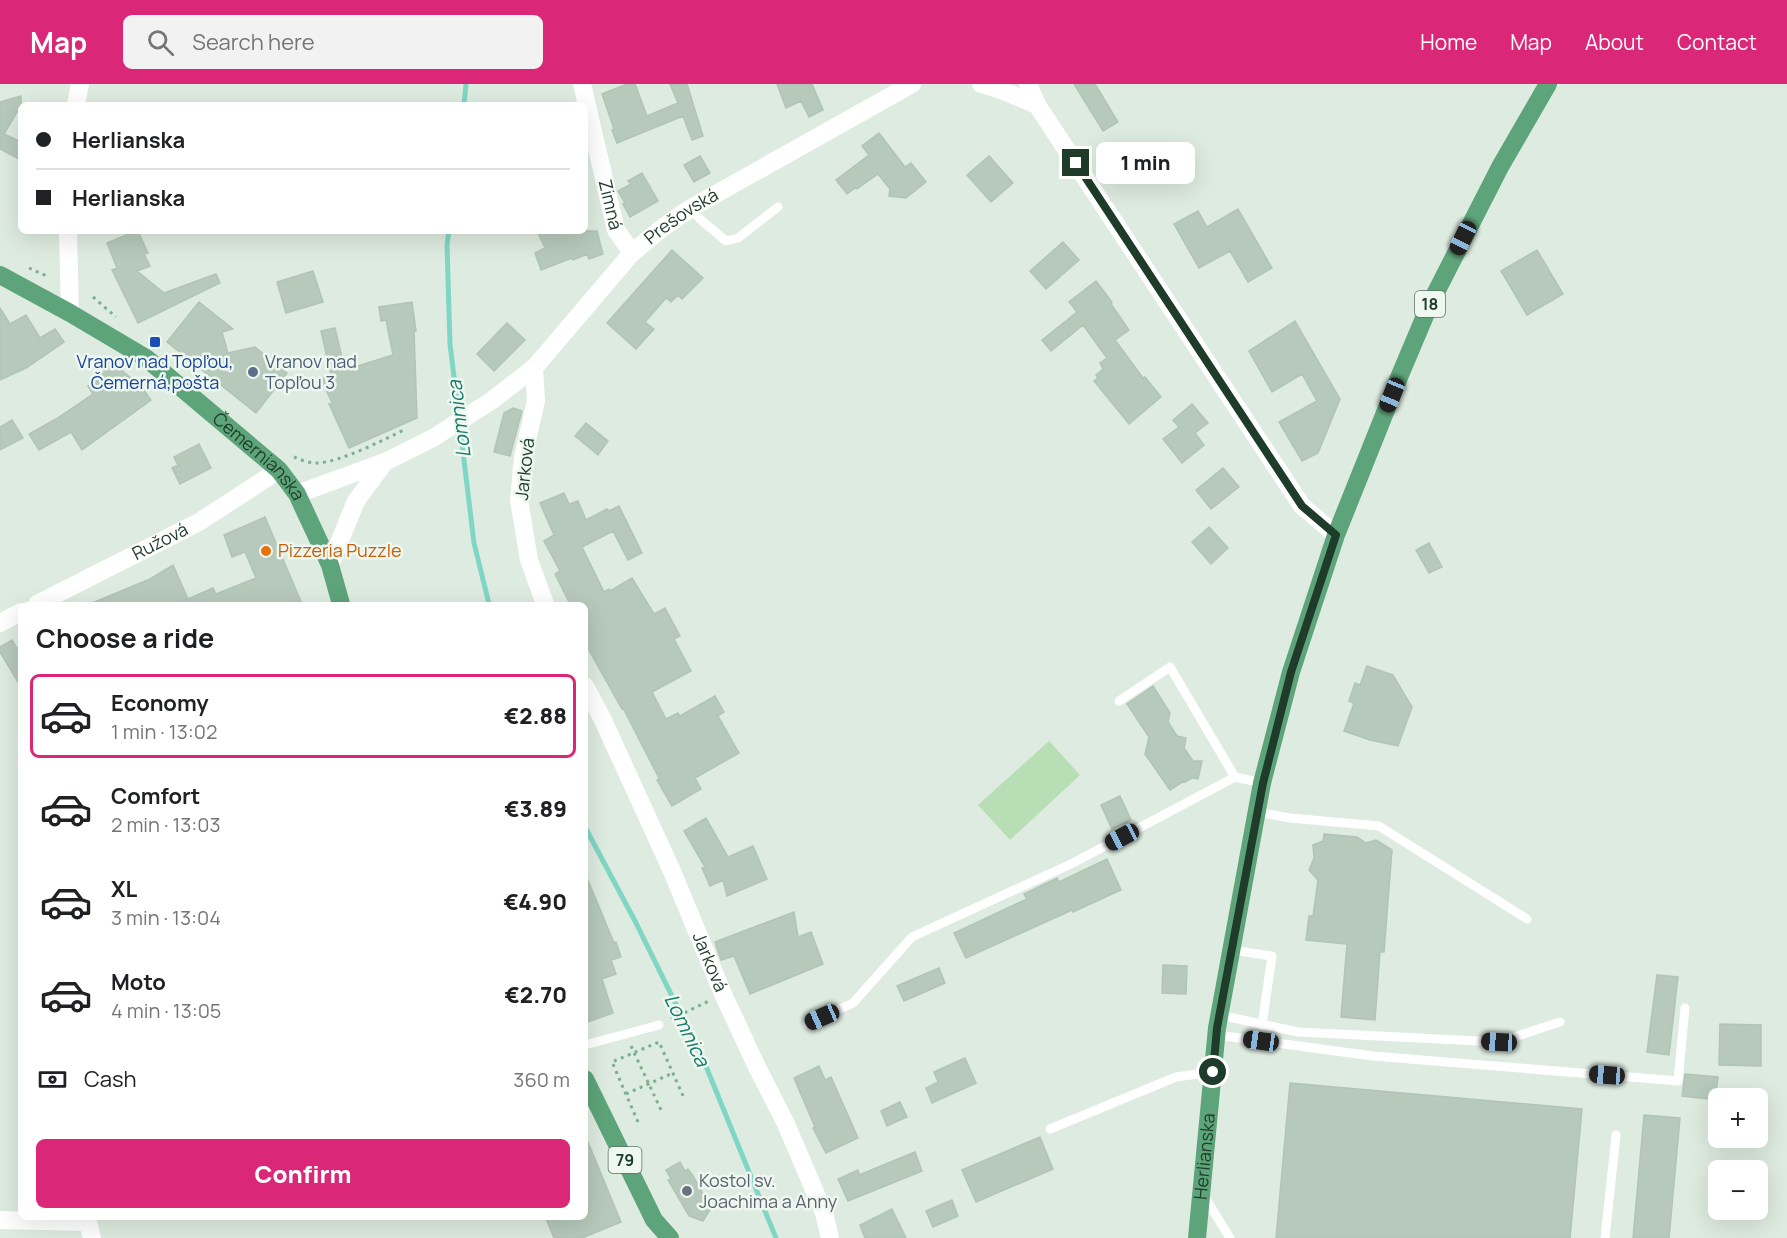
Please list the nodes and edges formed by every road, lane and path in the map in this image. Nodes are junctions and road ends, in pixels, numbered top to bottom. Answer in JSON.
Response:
{"nodes":[{"id":1,"x":80,"y":84,"type":"edge"},
{"id":2,"x":582,"y":84,"type":"edge"},
{"id":3,"x":911,"y":84,"type":"edge"},
{"id":4,"x":981,"y":84,"type":"edge"},
{"id":5,"x":1028,"y":84,"type":"edge"},
{"id":6,"x":1548,"y":84,"type":"edge"},
{"id":7,"x":77,"y":102,"type":"edge"},
{"id":8,"x":586,"y":102,"type":"edge"},
{"id":9,"x":1036,"y":105,"type":"junction"},
{"id":10,"x":588,"y":110,"type":"edge"},
{"id":11,"x":778,"y":207,"type":"dead end"},
{"id":12,"x":691,"y":208,"type":"junction"},
{"id":13,"x":68,"y":234,"type":"edge"},
{"id":14,"x":632,"y":253,"type":"junction"},
{"id":15,"x":0,"y":275,"type":"edge"},
{"id":16,"x":70,"y":313,"type":"junction"},
{"id":17,"x":534,"y":368,"type":"junction"},
{"id":18,"x":408,"y":428,"type":"dead end"},
{"id":19,"x":385,"y":462,"type":"junction"},
{"id":20,"x":284,"y":463,"type":"junction"},
{"id":21,"x":297,"y":494,"type":"junction"},
{"id":22,"x":1336,"y":535,"type":"junction"},
{"id":23,"x":330,"y":565,"type":"junction"},
{"id":24,"x":41,"y":602,"type":"edge"},
{"id":25,"x":340,"y":602,"type":"edge"},
{"id":26,"x":544,"y":602,"type":"edge"},
{"id":27,"x":18,"y":614,"type":"edge"},
{"id":28,"x":0,"y":623,"type":"edge"},
{"id":29,"x":588,"y":692,"type":"edge"},
{"id":30,"x":1119,"y":701,"type":"dead end"},
{"id":31,"x":1234,"y":777,"type":"junction"},
{"id":32,"x":1263,"y":783,"type":"junction"},
{"id":33,"x":1257,"y":812,"type":"junction"},
{"id":34,"x":1527,"y":920,"type":"dead end"},
{"id":35,"x":1232,"y":950,"type":"junction"},
{"id":36,"x":696,"y":1007,"type":"dead end"},
{"id":37,"x":1685,"y":1008,"type":"dead end"},
{"id":38,"x":1220,"y":1016,"type":"junction"},
{"id":39,"x":1560,"y":1022,"type":"dead end"},
{"id":40,"x":807,"y":1024,"type":"dead end"},
{"id":41,"x":659,"y":1025,"type":"joint"},
{"id":42,"x":1262,"y":1025,"type":"junction"},
{"id":43,"x":626,"y":1034,"type":"junction"},
{"id":44,"x":1217,"y":1035,"type":"junction"},
{"id":45,"x":588,"y":1044,"type":"edge"},
{"id":46,"x":634,"y":1053,"type":"junction"},
{"id":47,"x":1213,"y":1072,"type":"junction"},
{"id":48,"x":673,"y":1073,"type":"junction"},
{"id":49,"x":649,"y":1084,"type":"junction"},
{"id":50,"x":588,"y":1085,"type":"edge"},
{"id":51,"x":626,"y":1094,"type":"junction"},
{"id":52,"x":684,"y":1098,"type":"dead end"},
{"id":53,"x":662,"y":1112,"type":"dead end"},
{"id":54,"x":638,"y":1122,"type":"dead end"},
{"id":55,"x":1050,"y":1129,"type":"dead end"},
{"id":56,"x":1617,"y":1134,"type":"dead end"},
{"id":57,"x":1201,"y":1191,"type":"junction"},
{"id":58,"x":0,"y":1220,"type":"edge"},
{"id":59,"x":92,"y":1238,"type":"edge"},
{"id":60,"x":670,"y":1238,"type":"edge"},
{"id":61,"x":830,"y":1238,"type":"edge"},
{"id":62,"x":1197,"y":1238,"type":"edge"},
{"id":63,"x":1230,"y":1238,"type":"edge"},
{"id":64,"x":1605,"y":1238,"type":"edge"}],
"edges":[{"from":1,"to":7,"type":"street"},
{"from":2,"to":8,"type":"street","name":"Zimná"},
{"from":3,"to":12,"type":"street","name":"Prešovská"},
{"from":4,"to":9,"type":"street"},
{"from":5,"to":9,"type":"street"},
{"from":6,"to":22,"type":"main road","number":"18"},
{"from":9,"to":22,"type":"street"},
{"from":10,"to":14,"type":"street","name":"Zimná"},
{"from":11,"to":12,"type":"lane"},
{"from":12,"to":14,"type":"street","name":"Prešovská"},
{"from":13,"to":16,"type":"street"},
{"from":14,"to":17,"type":"street","name":"Prešovská"},
{"from":15,"to":16,"type":"main road","name":"Čemernianska"},
{"from":16,"to":20,"type":"main road","name":"Čemernianska"},
{"from":17,"to":19,"type":"street","name":"Prešovská"},
{"from":17,"to":26,"type":"street","name":"Jarková"},
{"from":18,"to":20,"type":"path"},
{"from":19,"to":21,"type":"street","name":"Prešovská"},
{"from":19,"to":23,"type":"street"},
{"from":20,"to":21,"type":"main road","name":"Čemernianska"},
{"from":20,"to":24,"type":"street","name":"Ružová"},
{"from":21,"to":23,"type":"main road","name":"Čemernianska"},
{"from":22,"to":32,"type":"main road","name":"Herlianska","number":"18"},
{"from":23,"to":25,"type":"main road","name":"Čemernianska"},
{"from":27,"to":28,"type":"street"},
{"from":29,"to":61,"type":"street","name":"Jarková"},
{"from":30,"to":31,"type":"lane"},
{"from":31,"to":32,"type":"lane"},
{"from":31,"to":40,"type":"lane"},
{"from":32,"to":33,"type":"main road","name":"Herlianska","number":"18"},
{"from":33,"to":34,"type":"lane"},
{"from":33,"to":35,"type":"main road","name":"Herlianska","number":"18"},
{"from":35,"to":38,"type":"main road","name":"Herlianska","number":"18"},
{"from":35,"to":42,"type":"lane"},
{"from":36,"to":41,"type":"path"},
{"from":37,"to":44,"type":"lane"},
{"from":38,"to":42,"type":"lane"},
{"from":38,"to":44,"type":"main road","name":"Herlianska","number":"18"},
{"from":39,"to":42,"type":"lane"},
{"from":41,"to":43,"type":"lane"},
{"from":43,"to":45,"type":"lane"},
{"from":43,"to":46,"type":"path"},
{"from":44,"to":47,"type":"main road","name":"Herlianska","number":"18"},
{"from":46,"to":48,"type":"path"},
{"from":46,"to":49,"type":"path"},
{"from":46,"to":51,"type":"path"},
{"from":47,"to":55,"type":"lane"},
{"from":47,"to":57,"type":"main road","name":"Herlianska","number":"18"},
{"from":48,"to":49,"type":"path"},
{"from":48,"to":52,"type":"path"},
{"from":49,"to":51,"type":"path"},
{"from":49,"to":53,"type":"path"},
{"from":50,"to":60,"type":"main road","number":"79"},
{"from":51,"to":54,"type":"path"},
{"from":56,"to":64,"type":"lane"},
{"from":57,"to":62,"type":"main road","name":"Herlianska","number":"18"},
{"from":57,"to":63,"type":"lane"},
{"from":58,"to":59,"type":"street"}]}
